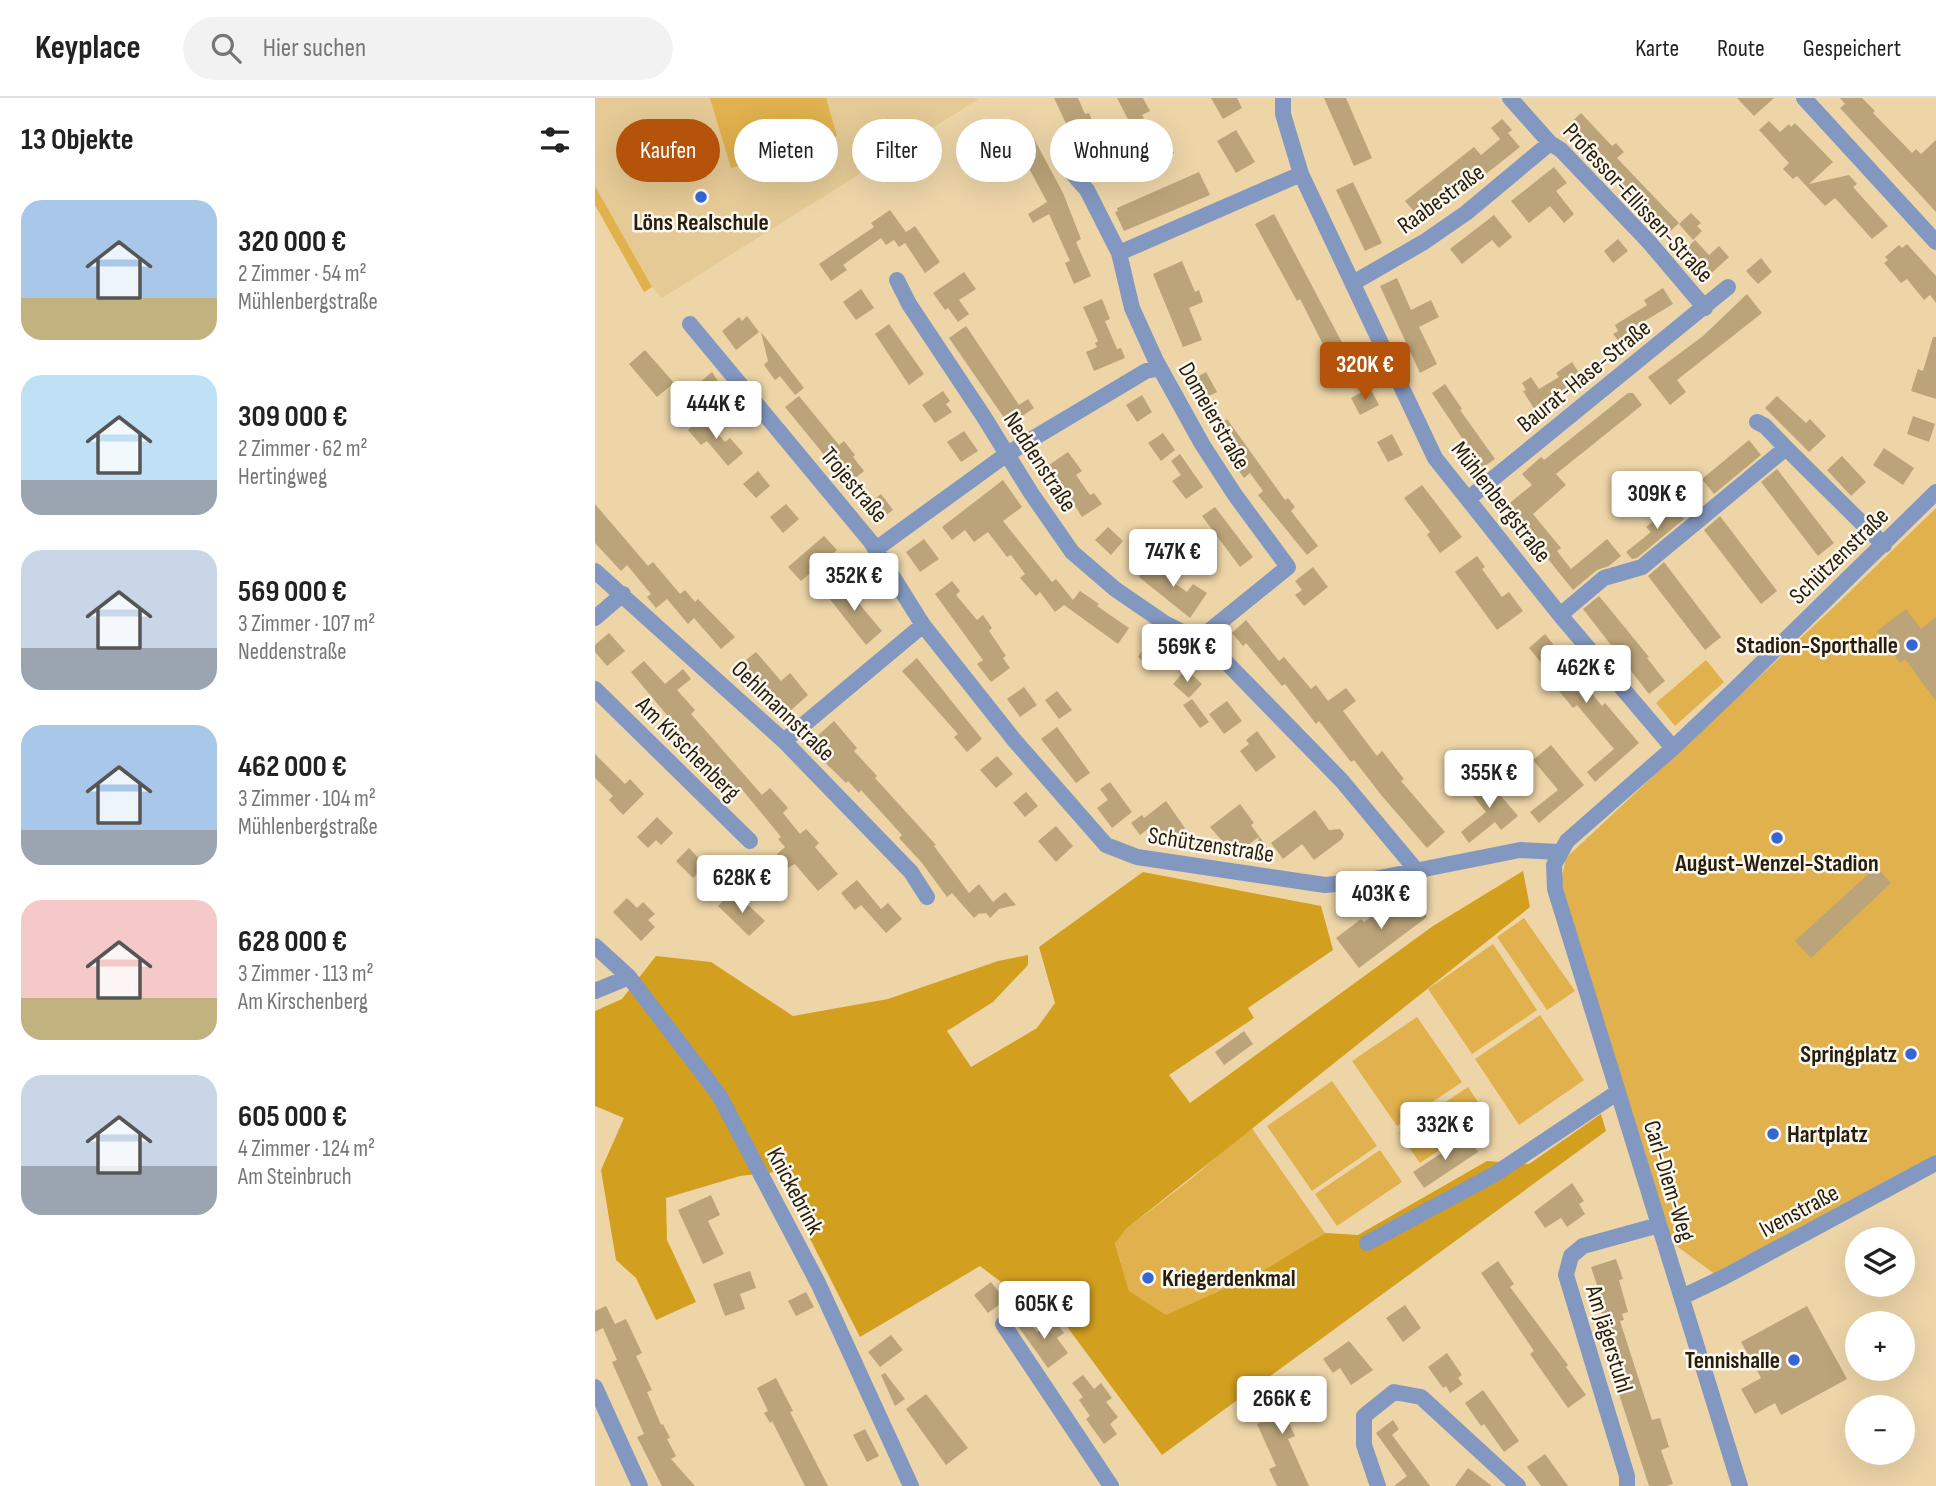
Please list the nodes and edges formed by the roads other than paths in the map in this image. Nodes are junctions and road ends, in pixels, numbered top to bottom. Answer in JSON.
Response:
{"nodes":[{"id":1,"x":1283,"y":98,"type":"edge"},
{"id":2,"x":1510,"y":98,"type":"edge"},
{"id":3,"x":1804,"y":98,"type":"edge"},
{"id":4,"x":1550,"y":143,"type":"junction"},
{"id":5,"x":1301,"y":174,"type":"junction"},
{"id":6,"x":1080,"y":182,"type":"edge"},
{"id":7,"x":1936,"y":242,"type":"edge"},
{"id":8,"x":1119,"y":253,"type":"junction"},
{"id":9,"x":897,"y":280,"type":"dead end"},
{"id":10,"x":1353,"y":283,"type":"junction"},
{"id":11,"x":1728,"y":287,"type":"dead end"},
{"id":12,"x":1705,"y":307,"type":"junction"},
{"id":13,"x":690,"y":324,"type":"dead end"},
{"id":14,"x":1160,"y":368,"type":"junction"},
{"id":15,"x":1757,"y":422,"type":"dead end"},
{"id":16,"x":1786,"y":448,"type":"junction"},
{"id":17,"x":1007,"y":453,"type":"junction"},
{"id":18,"x":1936,"y":492,"type":"edge"},
{"id":19,"x":1468,"y":499,"type":"junction"},
{"id":20,"x":1884,"y":545,"type":"junction"},
{"id":21,"x":876,"y":549,"type":"junction"},
{"id":22,"x":595,"y":570,"type":"edge"},
{"id":23,"x":623,"y":594,"type":"junction"},
{"id":24,"x":1560,"y":614,"type":"junction"},
{"id":25,"x":595,"y":618,"type":"edge"},
{"id":26,"x":923,"y":625,"type":"junction"},
{"id":27,"x":1198,"y":640,"type":"junction"},
{"id":28,"x":595,"y":689,"type":"edge"},
{"id":29,"x":784,"y":741,"type":"junction"},
{"id":30,"x":1673,"y":748,"type":"junction"},
{"id":31,"x":750,"y":841,"type":"dead end"},
{"id":32,"x":1106,"y":845,"type":"joint"},
{"id":33,"x":1559,"y":852,"type":"junction"},
{"id":34,"x":1417,"y":871,"type":"junction"},
{"id":35,"x":927,"y":897,"type":"dead end"},
{"id":36,"x":595,"y":946,"type":"edge"},
{"id":37,"x":629,"y":977,"type":"junction"},
{"id":38,"x":595,"y":991,"type":"edge"},
{"id":39,"x":1618,"y":1092,"type":"junction"},
{"id":40,"x":1936,"y":1163,"type":"edge"},
{"id":41,"x":1659,"y":1225,"type":"junction"},
{"id":42,"x":1367,"y":1243,"type":"dead end"},
{"id":43,"x":1682,"y":1297,"type":"junction"},
{"id":44,"x":1003,"y":1324,"type":"dead end"},
{"id":45,"x":595,"y":1387,"type":"edge"},
{"id":46,"x":640,"y":1486,"type":"edge"},
{"id":47,"x":911,"y":1486,"type":"edge"},
{"id":48,"x":1111,"y":1486,"type":"edge"},
{"id":49,"x":1378,"y":1486,"type":"edge"},
{"id":50,"x":1518,"y":1486,"type":"edge"},
{"id":51,"x":1627,"y":1486,"type":"edge"},
{"id":52,"x":1740,"y":1486,"type":"edge"}],
"edges":[{"from":1,"to":5,"type":"street","name":"Mühlenbergstraße"},
{"from":2,"to":4,"type":"street","name":"Professor-Ellissen-Straße"},
{"from":3,"to":7,"type":"street"},
{"from":4,"to":10,"type":"street","name":"Raabestraße"},
{"from":4,"to":12,"type":"street","name":"Professor-Ellissen-Straße"},
{"from":5,"to":8,"type":"street"},
{"from":5,"to":10,"type":"street","name":"Mühlenbergstraße"},
{"from":6,"to":8,"type":"street","name":"Domeierstraße"},
{"from":8,"to":14,"type":"street","name":"Domeierstraße"},
{"from":9,"to":17,"type":"street","name":"Neddenstraße"},
{"from":10,"to":19,"type":"street","name":"Mühlenbergstraße"},
{"from":11,"to":12,"type":"street","name":"Baurat-Hase-Straße"},
{"from":12,"to":19,"type":"street","name":"Baurat-Hase-Straße"},
{"from":13,"to":21,"type":"street","name":"Trojestraße"},
{"from":14,"to":17,"type":"street"},
{"from":14,"to":27,"type":"street","name":"Domeierstraße"},
{"from":15,"to":16,"type":"street"},
{"from":16,"to":20,"type":"street"},
{"from":16,"to":24,"type":"street"},
{"from":17,"to":21,"type":"street"},
{"from":17,"to":27,"type":"street","name":"Neddenstraße"},
{"from":18,"to":20,"type":"street","name":"Schützenstraße"},
{"from":19,"to":24,"type":"street","name":"Mühlenbergstraße"},
{"from":20,"to":30,"type":"street","name":"Schützenstraße"},
{"from":21,"to":26,"type":"street","name":"Trojestraße"},
{"from":22,"to":23,"type":"street","name":"Oehlmannstraße"},
{"from":23,"to":25,"type":"street"},
{"from":23,"to":29,"type":"street","name":"Oehlmannstraße"},
{"from":24,"to":30,"type":"street","name":"Mühlenbergstraße"},
{"from":26,"to":29,"type":"street"},
{"from":26,"to":32,"type":"street","name":"Trojestraße"},
{"from":27,"to":34,"type":"street","name":"Neddenstraße"},
{"from":28,"to":31,"type":"street","name":"Am Kirschenberg"},
{"from":29,"to":35,"type":"street","name":"Oehlmannstraße"},
{"from":30,"to":33,"type":"street","name":"Schützenstraße"},
{"from":32,"to":34,"type":"street","name":"Schützenstraße"},
{"from":33,"to":34,"type":"street","name":"Schützenstraße"},
{"from":33,"to":39,"type":"street","name":"Carl-Diem-Weg"},
{"from":36,"to":37,"type":"street","name":"Knickebrink"},
{"from":37,"to":38,"type":"street"},
{"from":37,"to":47,"type":"street","name":"Knickebrink"},
{"from":39,"to":41,"type":"street","name":"Carl-Diem-Weg"},
{"from":39,"to":42,"type":"street"},
{"from":40,"to":43,"type":"street","name":"Ivenstraße"},
{"from":41,"to":43,"type":"street","name":"Carl-Diem-Weg"},
{"from":41,"to":51,"type":"street","name":"Am Jägerstuhl"},
{"from":43,"to":52,"type":"street","name":"Carl-Diem-Weg"},
{"from":44,"to":48,"type":"street"},
{"from":45,"to":46,"type":"street"},
{"from":49,"to":50,"type":"street"}]}
